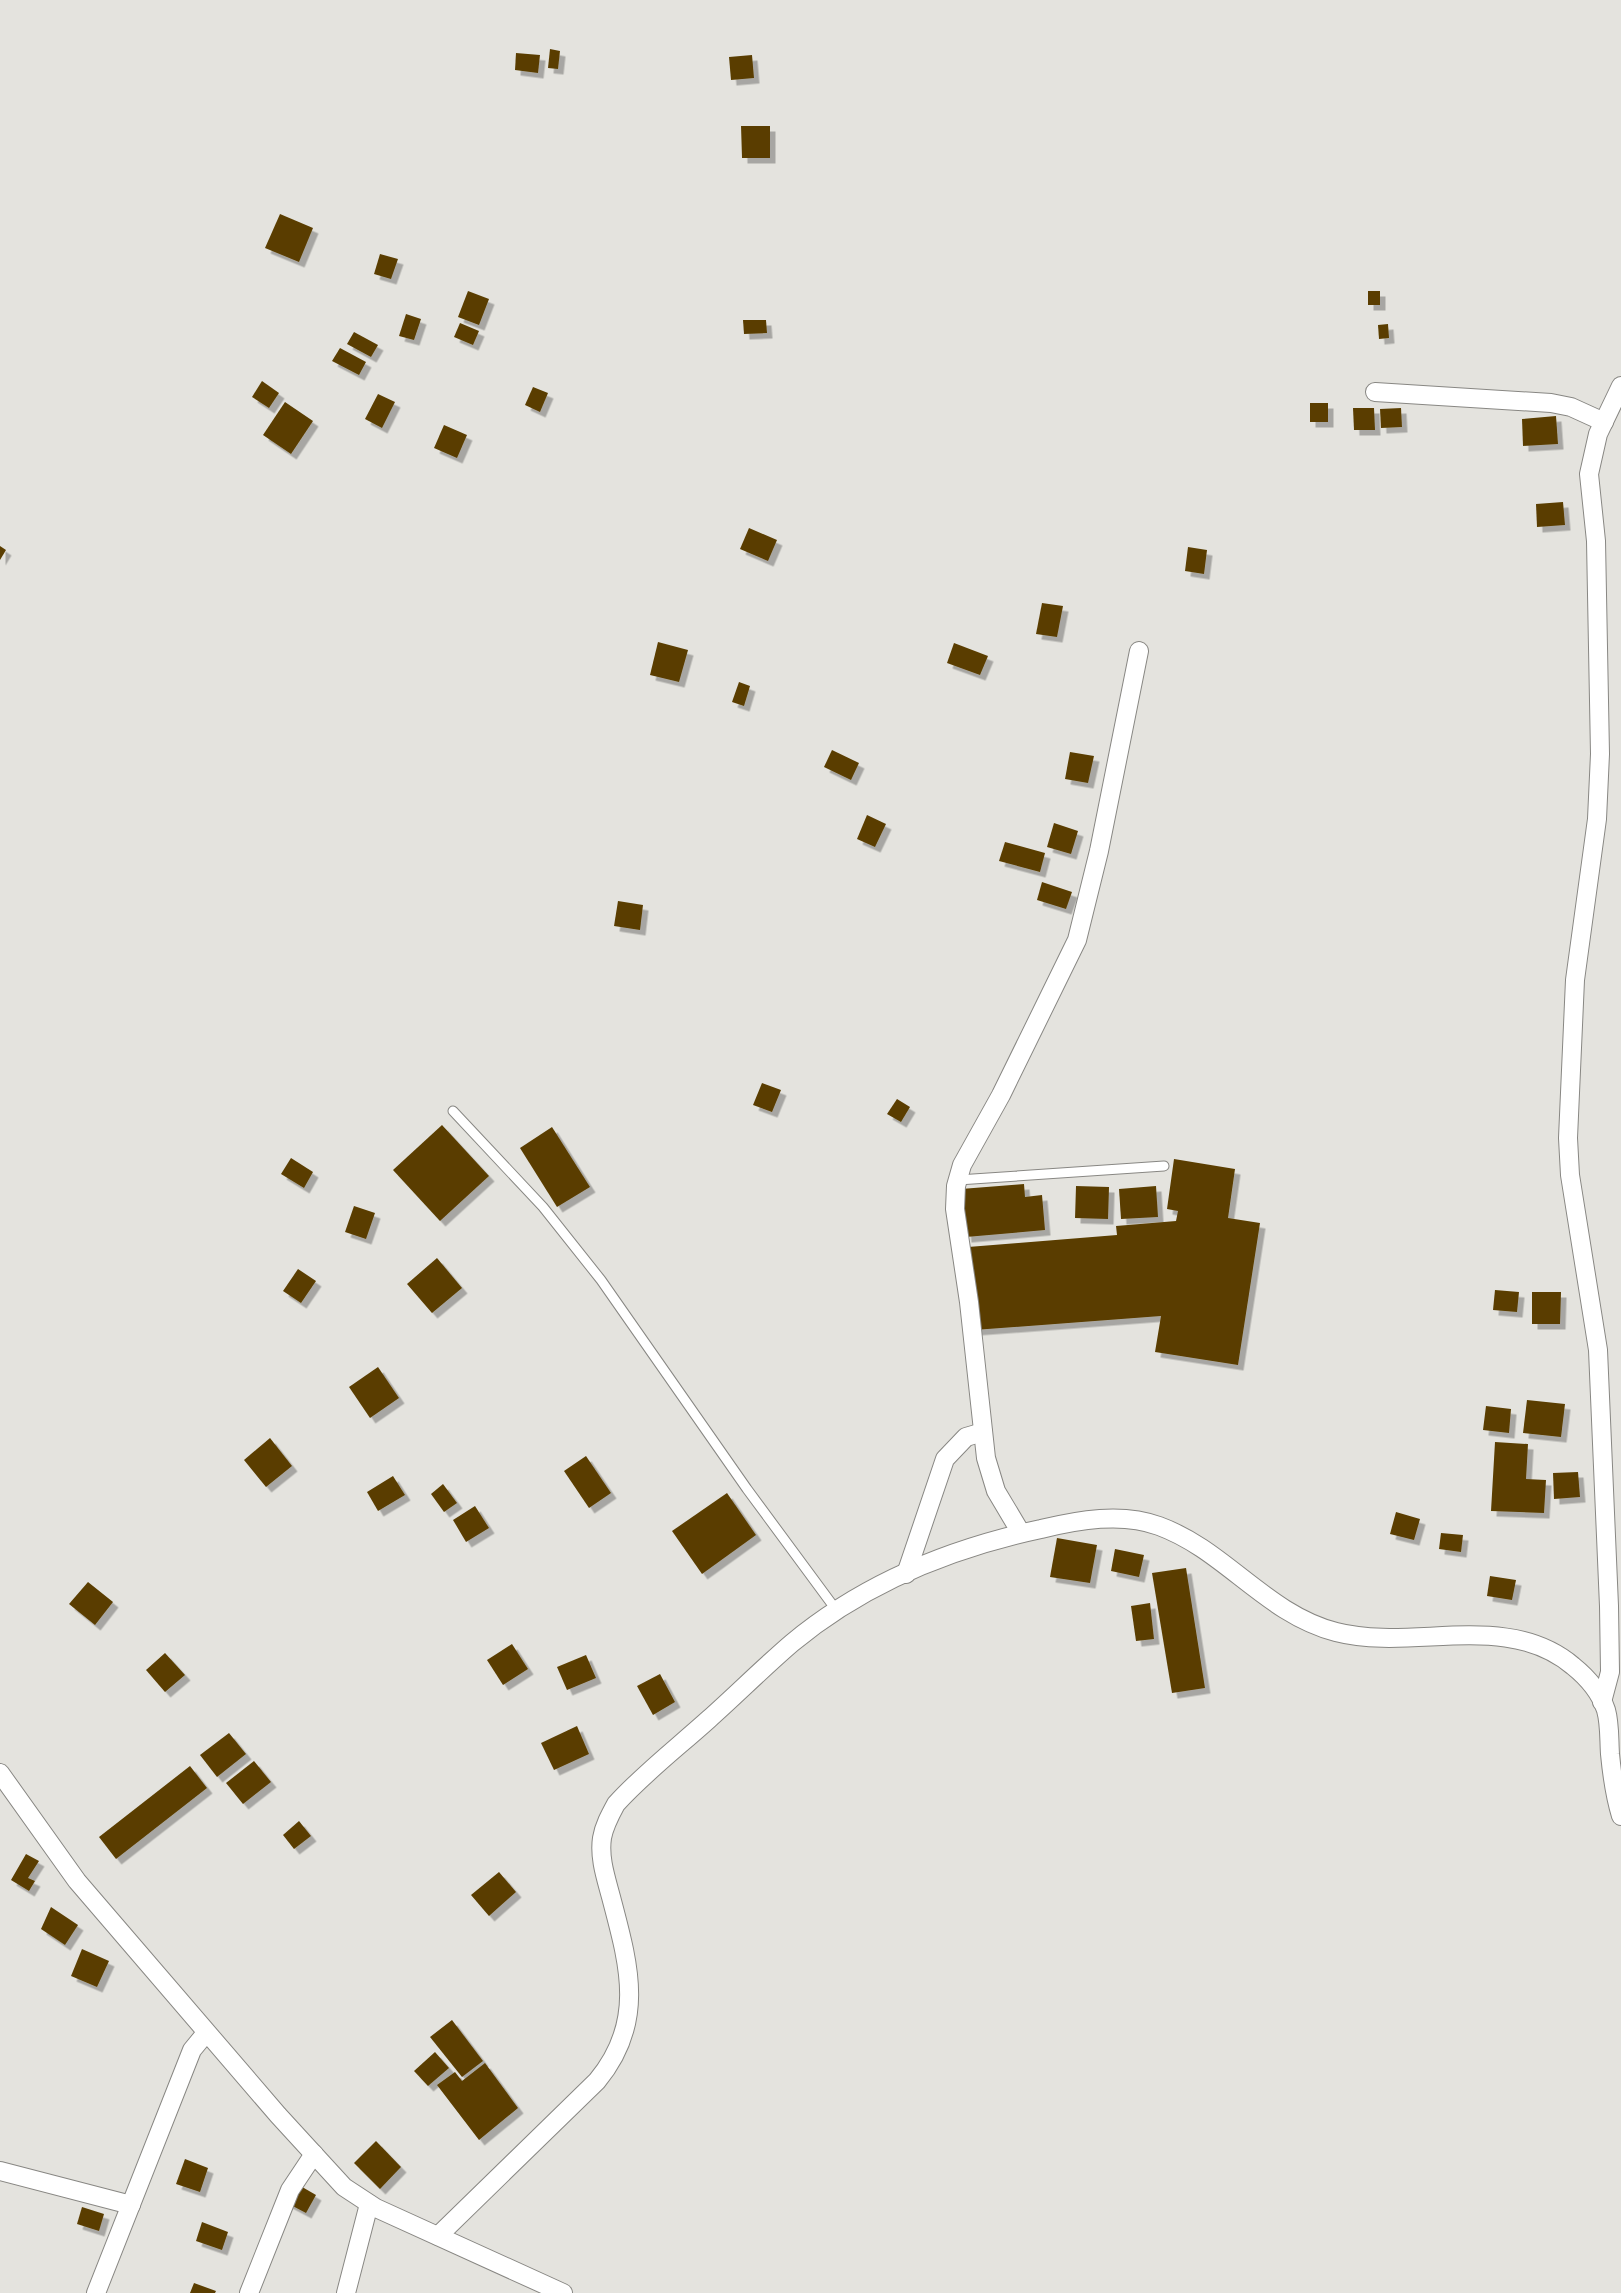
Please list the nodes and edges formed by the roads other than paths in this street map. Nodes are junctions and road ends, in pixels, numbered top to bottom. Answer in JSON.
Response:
{"nodes":[{"id":1,"x":1621,"y":386,"type":"edge"},
{"id":2,"x":1375,"y":392,"type":"dead end"},
{"id":3,"x":1604,"y":422,"type":"junction"},
{"id":4,"x":1138,"y":651,"type":"dead end"},
{"id":5,"x":453,"y":1111,"type":"dead end"},
{"id":6,"x":1164,"y":1166,"type":"dead end"},
{"id":7,"x":958,"y":1180,"type":"junction"},
{"id":8,"x":983,"y":1432,"type":"junction"},
{"id":9,"x":1021,"y":1533,"type":"junction"},
{"id":10,"x":906,"y":1574,"type":"junction"},
{"id":11,"x":837,"y":1611,"type":"junction"},
{"id":12,"x":1602,"y":1702,"type":"junction"},
{"id":13,"x":0,"y":1773,"type":"edge"},
{"id":14,"x":1621,"y":1816,"type":"edge"},
{"id":15,"x":206,"y":2033,"type":"junction"},
{"id":16,"x":314,"y":2154,"type":"junction"},
{"id":17,"x":0,"y":2171,"type":"edge"},
{"id":18,"x":369,"y":2204,"type":"junction"},
{"id":19,"x":131,"y":2205,"type":"junction"},
{"id":20,"x":438,"y":2236,"type":"junction"},
{"id":21,"x":96,"y":2293,"type":"edge"},
{"id":22,"x":249,"y":2293,"type":"edge"},
{"id":23,"x":346,"y":2293,"type":"edge"},
{"id":24,"x":563,"y":2293,"type":"edge"}],
"edges":[{"from":1,"to":3,"type":"street"},
{"from":2,"to":3,"type":"street"},
{"from":3,"to":12,"type":"street"},
{"from":4,"to":7,"type":"street"},
{"from":5,"to":11,"type":"lane"},
{"from":6,"to":7,"type":"lane"},
{"from":7,"to":8,"type":"street"},
{"from":8,"to":9,"type":"street"},
{"from":8,"to":10,"type":"street"},
{"from":9,"to":10,"type":"street"},
{"from":9,"to":12,"type":"street"},
{"from":10,"to":11,"type":"street"},
{"from":11,"to":20,"type":"street"},
{"from":12,"to":14,"type":"street"},
{"from":13,"to":15,"type":"street"},
{"from":15,"to":16,"type":"street"},
{"from":15,"to":19,"type":"street"},
{"from":16,"to":18,"type":"street"},
{"from":16,"to":22,"type":"street"},
{"from":17,"to":19,"type":"street"},
{"from":18,"to":20,"type":"street"},
{"from":18,"to":23,"type":"street"},
{"from":19,"to":21,"type":"street"},
{"from":20,"to":24,"type":"street"}]}
